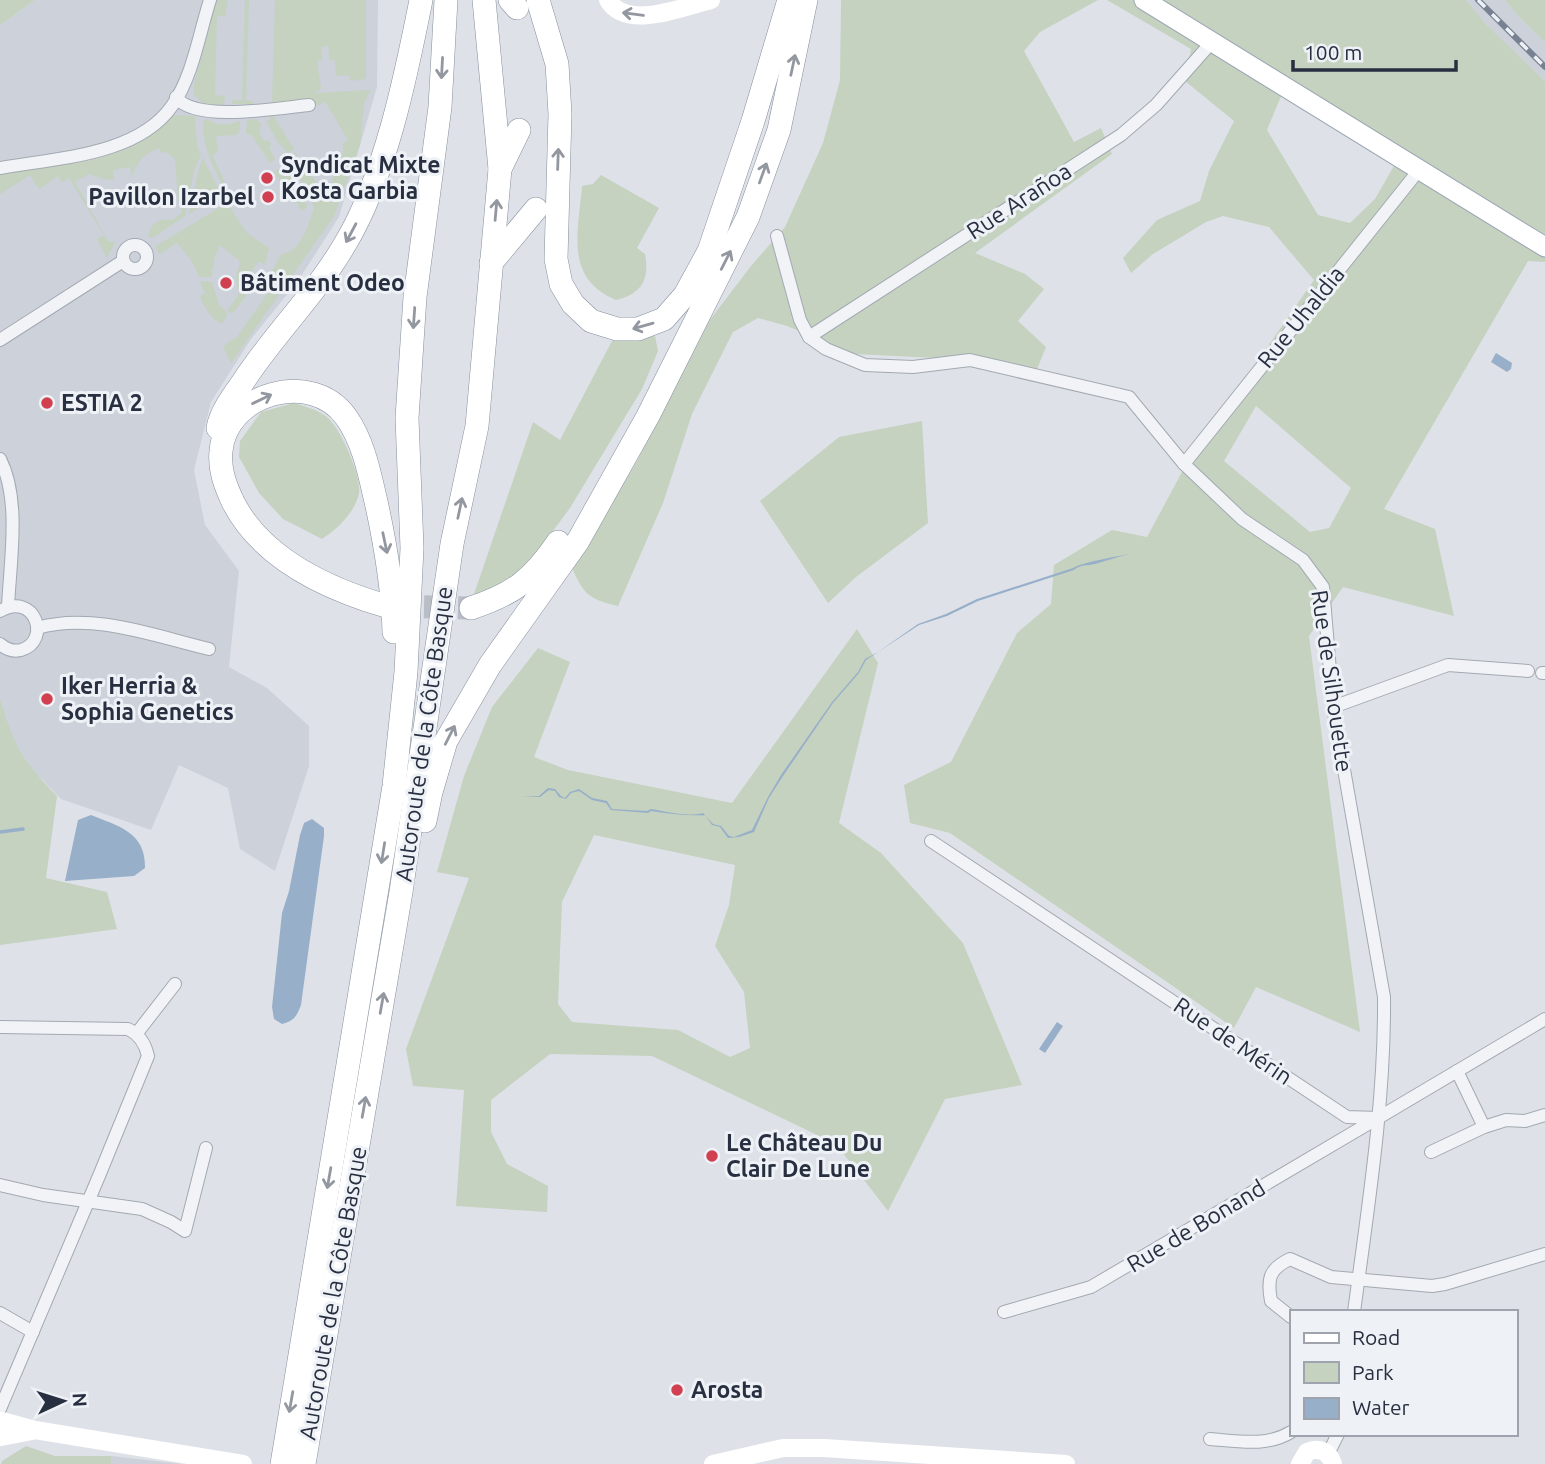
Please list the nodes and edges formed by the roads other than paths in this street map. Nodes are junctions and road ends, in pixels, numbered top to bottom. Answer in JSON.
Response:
{"nodes":[{"id":1,"x":210,"y":0,"type":"edge"},
{"id":2,"x":421,"y":0,"type":"edge"},
{"id":3,"x":446,"y":0,"type":"edge"},
{"id":4,"x":484,"y":0,"type":"edge"},
{"id":5,"x":608,"y":0,"type":"edge"},
{"id":6,"x":711,"y":0,"type":"edge"},
{"id":7,"x":1144,"y":0,"type":"edge"},
{"id":8,"x":522,"y":3,"type":"edge"},
{"id":9,"x":802,"y":4,"type":"edge"},
{"id":10,"x":1211,"y":43,"type":"junction"},
{"id":11,"x":176,"y":97,"type":"junction"},
{"id":12,"x":309,"y":105,"type":"dead end"},
{"id":13,"x":519,"y":130,"type":"dead end"},
{"id":14,"x":0,"y":168,"type":"edge"},
{"id":15,"x":500,"y":169,"type":"junction"},
{"id":16,"x":1419,"y":170,"type":"junction"},
{"id":17,"x":536,"y":209,"type":"dead end"},
{"id":18,"x":777,"y":236,"type":"dead end"},
{"id":19,"x":1545,"y":247,"type":"edge"},
{"id":20,"x":709,"y":251,"type":"junction"},
{"id":21,"x":123,"y":261,"type":"dead end"},
{"id":22,"x":491,"y":264,"type":"junction"},
{"id":23,"x":809,"y":337,"type":"junction"},
{"id":24,"x":0,"y":341,"type":"edge"},
{"id":25,"x":0,"y":459,"type":"edge"},
{"id":26,"x":1184,"y":464,"type":"junction"},
{"id":27,"x":591,"y":516,"type":"junction"},
{"id":28,"x":4,"y":609,"type":"edge"},
{"id":29,"x":37,"y":628,"type":"junction"},
{"id":30,"x":0,"y":644,"type":"edge"},
{"id":31,"x":209,"y":649,"type":"dead end"},
{"id":32,"x":1528,"y":671,"type":"dead end"},
{"id":33,"x":1333,"y":707,"type":"junction"},
{"id":34,"x":394,"y":786,"type":"junction"},
{"id":35,"x":932,"y":841,"type":"dead end"},
{"id":36,"x":401,"y":892,"type":"junction"},
{"id":37,"x":175,"y":984,"type":"dead end"},
{"id":38,"x":1545,"y":1019,"type":"edge"},
{"id":39,"x":0,"y":1027,"type":"edge"},
{"id":40,"x":136,"y":1033,"type":"junction"},
{"id":41,"x":1457,"y":1071,"type":"junction"},
{"id":42,"x":1545,"y":1115,"type":"edge"},
{"id":43,"x":1378,"y":1118,"type":"junction"},
{"id":44,"x":1484,"y":1127,"type":"junction"},
{"id":45,"x":206,"y":1148,"type":"dead end"},
{"id":46,"x":1431,"y":1152,"type":"dead end"},
{"id":47,"x":0,"y":1185,"type":"edge"},
{"id":48,"x":88,"y":1202,"type":"junction"},
{"id":49,"x":1545,"y":1254,"type":"edge"},
{"id":50,"x":1359,"y":1278,"type":"junction"},
{"id":51,"x":1354,"y":1310,"type":"edge"},
{"id":52,"x":1004,"y":1312,"type":"dead end"},
{"id":53,"x":0,"y":1313,"type":"edge"},
{"id":54,"x":1290,"y":1316,"type":"edge"},
{"id":55,"x":33,"y":1332,"type":"junction"},
{"id":56,"x":4,"y":1390,"type":"edge"},
{"id":57,"x":1,"y":1425,"type":"edge"},
{"id":58,"x":1290,"y":1433,"type":"edge"},
{"id":59,"x":1337,"y":1436,"type":"edge"},
{"id":60,"x":1210,"y":1439,"type":"dead end"},
{"id":61,"x":1331,"y":1459,"type":"edge"},
{"id":62,"x":243,"y":1464,"type":"edge"},
{"id":63,"x":282,"y":1464,"type":"edge"},
{"id":64,"x":304,"y":1464,"type":"edge"},
{"id":65,"x":713,"y":1464,"type":"edge"},
{"id":66,"x":1066,"y":1464,"type":"edge"},
{"id":67,"x":1300,"y":1464,"type":"edge"}],
"edges":[{"from":1,"to":11,"type":"street"},
{"from":2,"to":34,"type":"highway","one_way":true},
{"from":3,"to":34,"type":"highway","name":"Autoroute de la Côte Basque","one_way":true},
{"from":4,"to":15,"type":"highway","name":"Autoroute de la Côte Basque"},
{"from":6,"to":5,"type":"main road","one_way":true},
{"from":7,"to":10,"type":"main road"},
{"from":20,"to":8,"type":"highway","one_way":true},
{"from":9,"to":20,"type":"highway"},
{"from":27,"to":9,"type":"highway","one_way":true},
{"from":10,"to":16,"type":"main road"},
{"from":10,"to":23,"type":"street","name":"Rue Arañoa"},
{"from":11,"to":12,"type":"street"},
{"from":11,"to":14,"type":"street"},
{"from":13,"to":15,"type":"highway"},
{"from":22,"to":15,"type":"highway","name":"Autoroute de la Côte Basque","one_way":true},
{"from":16,"to":19,"type":"main road"},
{"from":16,"to":26,"type":"street","name":"Rue Uhaldia"},
{"from":17,"to":22,"type":"highway"},
{"from":18,"to":23,"type":"street"},
{"from":20,"to":27,"type":"highway"},
{"from":21,"to":24,"type":"street"},
{"from":36,"to":22,"type":"highway","name":"Autoroute de la Côte Basque","one_way":true},
{"from":23,"to":26,"type":"street","name":"Rue de Silhouette"},
{"from":25,"to":28,"type":"street"},
{"from":26,"to":33,"type":"street","name":"Rue de Silhouette"},
{"from":36,"to":27,"type":"highway","one_way":true},
{"from":28,"to":29,"type":"street"},
{"from":29,"to":30,"type":"street"},
{"from":29,"to":31,"type":"street"},
{"from":32,"to":33,"type":"street"},
{"from":33,"to":43,"type":"street","name":"Rue de Silhouette"},
{"from":34,"to":63,"type":"highway","name":"Autoroute de la Côte Basque","one_way":true},
{"from":35,"to":43,"type":"street","name":"Rue de Mérin"},
{"from":64,"to":36,"type":"highway","name":"Autoroute de la Côte Basque","one_way":true},
{"from":37,"to":40,"type":"street"},
{"from":38,"to":41,"type":"street"},
{"from":39,"to":40,"type":"street"},
{"from":40,"to":48,"type":"street"},
{"from":41,"to":43,"type":"street"},
{"from":41,"to":44,"type":"street"},
{"from":42,"to":44,"type":"street"},
{"from":43,"to":50,"type":"street","name":"Rue de Silhouette"},
{"from":43,"to":52,"type":"street","name":"Rue de Bonand"},
{"from":44,"to":46,"type":"street"},
{"from":45,"to":48,"type":"street"},
{"from":47,"to":48,"type":"street"},
{"from":48,"to":55,"type":"street"},
{"from":49,"to":50,"type":"street"},
{"from":50,"to":51,"type":"street","name":"Rue de Silhouette"},
{"from":50,"to":54,"type":"street"},
{"from":53,"to":55,"type":"street"},
{"from":55,"to":56,"type":"street"},
{"from":56,"to":57,"type":"street"},
{"from":57,"to":62,"type":"main road"},
{"from":58,"to":60,"type":"street"},
{"from":59,"to":61,"type":"street"},
{"from":61,"to":67,"type":"main road"},
{"from":65,"to":66,"type":"main road"}]}
